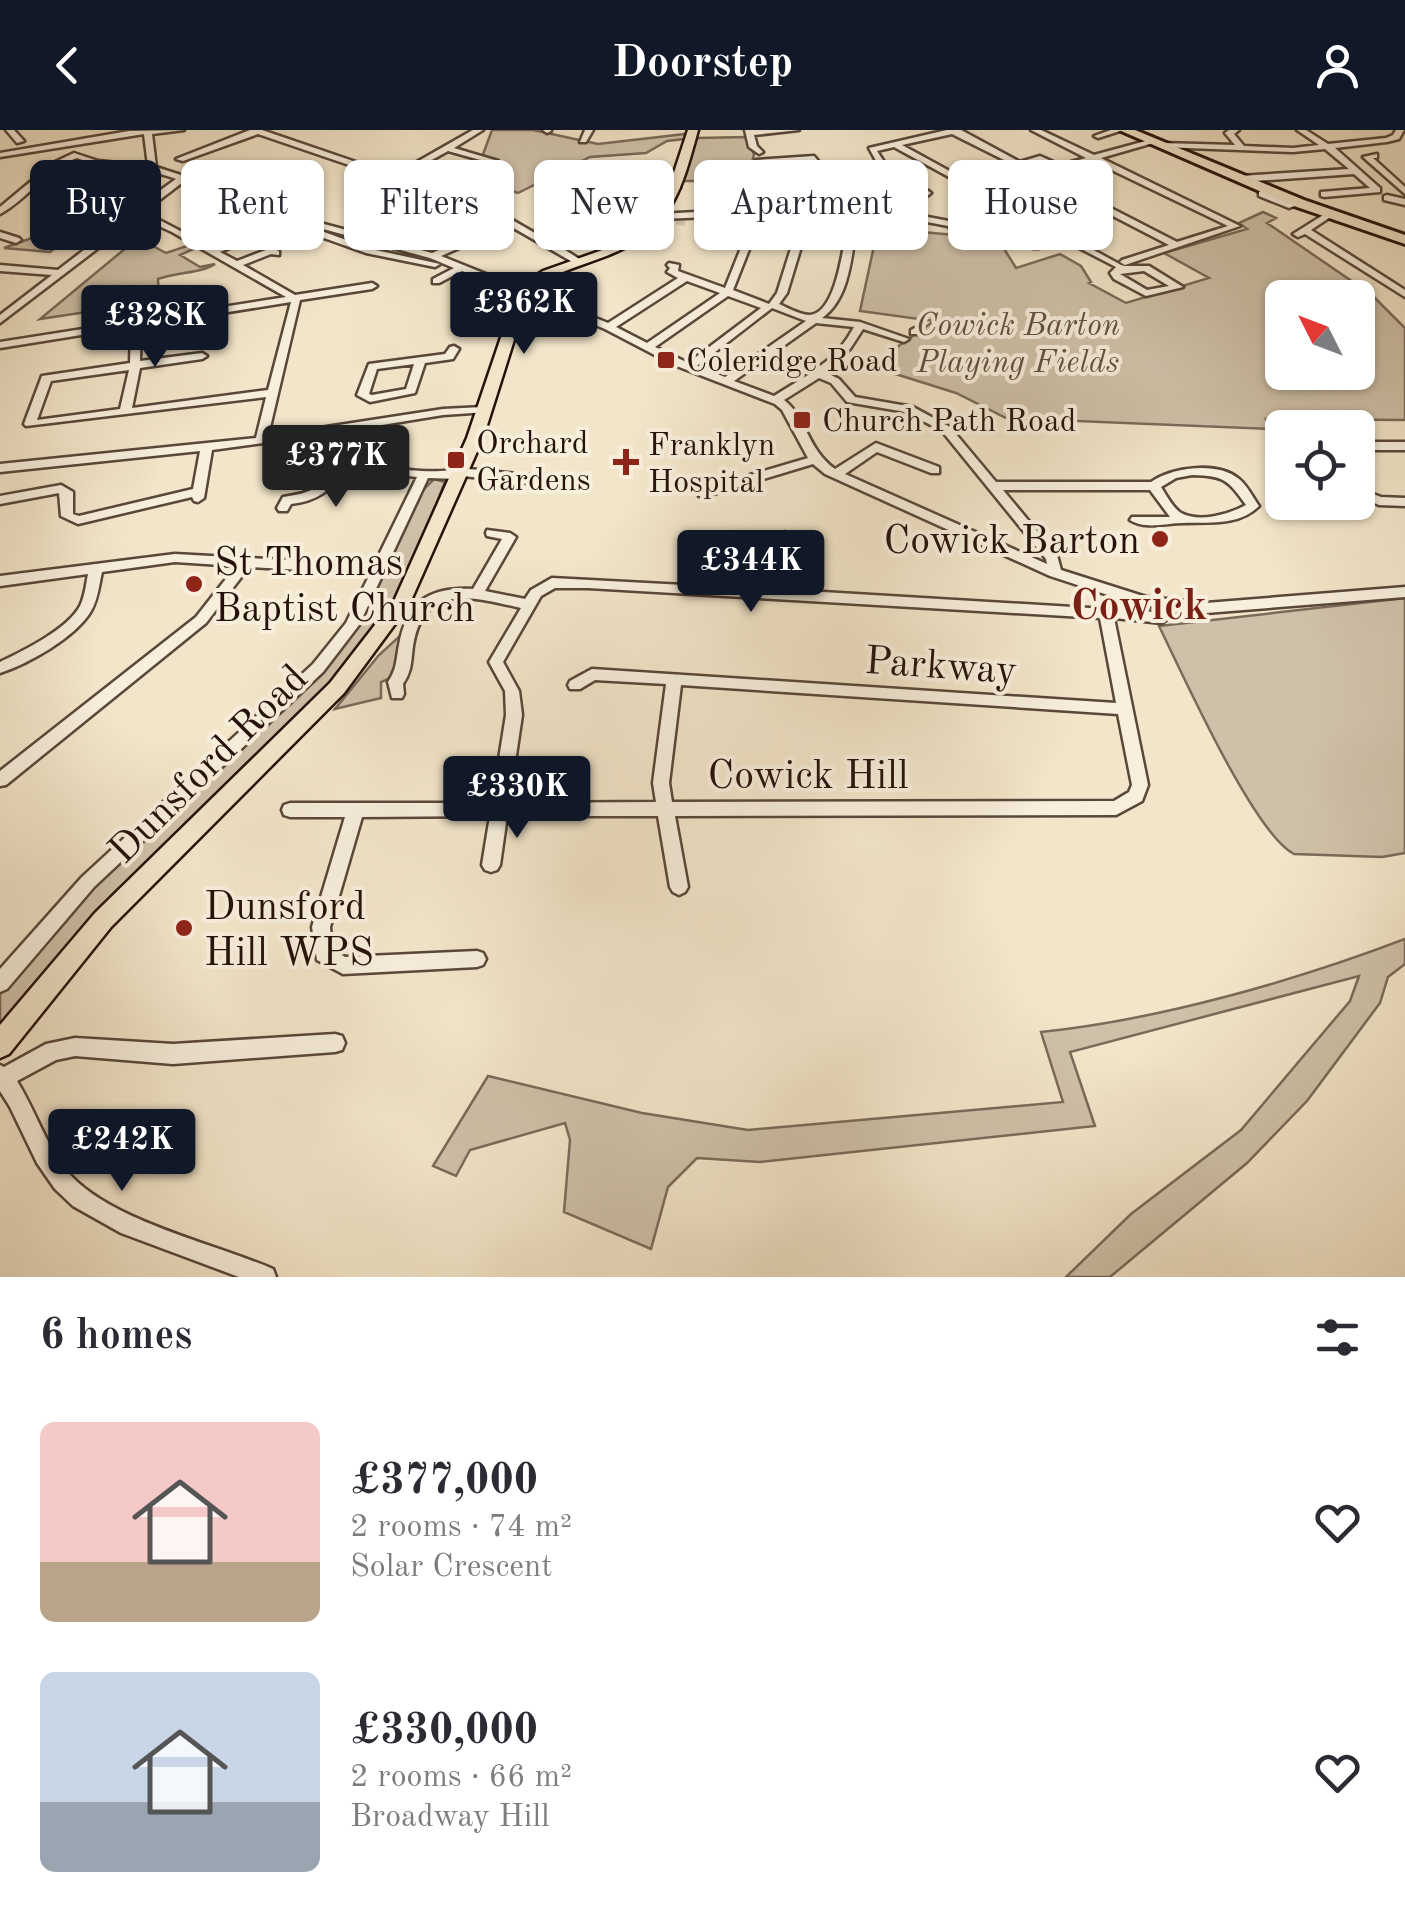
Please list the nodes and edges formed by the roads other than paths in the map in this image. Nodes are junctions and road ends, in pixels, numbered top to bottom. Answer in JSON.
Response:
{"nodes":[{"id":1,"x":10,"y":130,"type":"edge"},
{"id":2,"x":71,"y":130,"type":"edge"},
{"id":3,"x":180,"y":130,"type":"edge"},
{"id":4,"x":479,"y":130,"type":"edge"},
{"id":5,"x":589,"y":130,"type":"edge"},
{"id":6,"x":693,"y":130,"type":"edge"},
{"id":7,"x":795,"y":130,"type":"edge"},
{"id":8,"x":954,"y":130,"type":"edge"},
{"id":9,"x":1034,"y":130,"type":"edge"},
{"id":10,"x":1124,"y":130,"type":"edge"},
{"id":11,"x":1234,"y":130,"type":"edge"},
{"id":12,"x":1301,"y":130,"type":"edge"},
{"id":13,"x":148,"y":131,"type":"edge"},
{"id":14,"x":256,"y":131,"type":"edge"},
{"id":15,"x":749,"y":131,"type":"edge"},
{"id":16,"x":1098,"y":136,"type":"dead end"},
{"id":17,"x":1397,"y":136,"type":"edge"},
{"id":18,"x":583,"y":140,"type":"dead end"},
{"id":19,"x":20,"y":141,"type":"dead end"},
{"id":20,"x":1155,"y":143,"type":"junction"},
{"id":21,"x":894,"y":146,"type":"junction"},
{"id":22,"x":1241,"y":147,"type":"junction"},
{"id":23,"x":447,"y":148,"type":"junction"},
{"id":24,"x":1330,"y":148,"type":"junction"},
{"id":25,"x":76,"y":149,"type":"junction"},
{"id":26,"x":759,"y":152,"type":"dead end"},
{"id":27,"x":1398,"y":152,"type":"dead end"},
{"id":28,"x":0,"y":155,"type":"edge"},
{"id":29,"x":1374,"y":156,"type":"dead end"},
{"id":30,"x":180,"y":158,"type":"dead end"},
{"id":31,"x":1094,"y":158,"type":"junction"},
{"id":32,"x":89,"y":160,"type":"edge"},
{"id":33,"x":151,"y":160,"type":"edge"},
{"id":34,"x":426,"y":160,"type":"edge"},
{"id":35,"x":485,"y":160,"type":"edge"},
{"id":36,"x":786,"y":160,"type":"edge"},
{"id":37,"x":816,"y":160,"type":"edge"},
{"id":38,"x":878,"y":160,"type":"edge"},
{"id":39,"x":1010,"y":160,"type":"edge"},
{"id":40,"x":1087,"y":160,"type":"edge"},
{"id":41,"x":344,"y":161,"type":"edge"},
{"id":42,"x":1356,"y":171,"type":"junction"},
{"id":43,"x":948,"y":174,"type":"edge"},
{"id":44,"x":1240,"y":179,"type":"junction"},
{"id":45,"x":676,"y":188,"type":"joint"},
{"id":46,"x":1405,"y":191,"type":"edge"},
{"id":47,"x":674,"y":192,"type":"edge"},
{"id":48,"x":1324,"y":194,"type":"dead end"},
{"id":49,"x":1387,"y":198,"type":"dead end"},
{"id":50,"x":1405,"y":202,"type":"edge"},
{"id":51,"x":0,"y":211,"type":"edge"},
{"id":52,"x":1113,"y":213,"type":"edge"},
{"id":53,"x":1331,"y":214,"type":"junction"},
{"id":54,"x":161,"y":224,"type":"edge"},
{"id":55,"x":324,"y":229,"type":"edge"},
{"id":56,"x":324,"y":234,"type":"edge"},
{"id":57,"x":0,"y":235,"type":"edge"},
{"id":58,"x":16,"y":240,"type":"dead end"},
{"id":59,"x":1405,"y":240,"type":"edge"},
{"id":60,"x":1176,"y":245,"type":"junction"},
{"id":61,"x":87,"y":250,"type":"edge"},
{"id":62,"x":447,"y":250,"type":"edge"},
{"id":63,"x":557,"y":250,"type":"edge"},
{"id":64,"x":612,"y":250,"type":"edge"},
{"id":65,"x":744,"y":250,"type":"edge"},
{"id":66,"x":795,"y":250,"type":"edge"},
{"id":67,"x":846,"y":250,"type":"edge"},
{"id":68,"x":1087,"y":250,"type":"edge"},
{"id":69,"x":214,"y":251,"type":"joint"},
{"id":70,"x":276,"y":253,"type":"dead end"},
{"id":71,"x":433,"y":256,"type":"junction"},
{"id":72,"x":579,"y":262,"type":"junction"},
{"id":73,"x":237,"y":264,"type":"junction"},
{"id":74,"x":672,"y":265,"type":"dead end"},
{"id":75,"x":1120,"y":267,"type":"junction"},
{"id":76,"x":0,"y":268,"type":"edge"},
{"id":77,"x":460,"y":268,"type":"junction"},
{"id":78,"x":58,"y":273,"type":"junction"},
{"id":79,"x":686,"y":277,"type":"junction"},
{"id":80,"x":436,"y":281,"type":"dead end"},
{"id":81,"x":372,"y":286,"type":"dead end"},
{"id":82,"x":729,"y":289,"type":"junction"},
{"id":83,"x":522,"y":291,"type":"junction"},
{"id":84,"x":1405,"y":294,"type":"edge"},
{"id":85,"x":294,"y":298,"type":"junction"},
{"id":86,"x":770,"y":303,"type":"junction"},
{"id":87,"x":552,"y":304,"type":"junction"},
{"id":88,"x":516,"y":310,"type":"junction"},
{"id":89,"x":814,"y":319,"type":"junction"},
{"id":90,"x":0,"y":320,"type":"edge"},
{"id":91,"x":136,"y":324,"type":"junction"},
{"id":92,"x":860,"y":324,"type":"junction"},
{"id":93,"x":609,"y":327,"type":"junction"},
{"id":94,"x":913,"y":333,"type":"dead end"},
{"id":95,"x":0,"y":345,"type":"edge"},
{"id":96,"x":646,"y":347,"type":"junction"},
{"id":97,"x":454,"y":350,"type":"dead end"},
{"id":98,"x":202,"y":356,"type":"dead end"},
{"id":99,"x":420,"y":362,"type":"junction"},
{"id":100,"x":135,"y":366,"type":"junction"},
{"id":101,"x":689,"y":367,"type":"junction"},
{"id":102,"x":815,"y":372,"type":"junction"},
{"id":103,"x":727,"y":381,"type":"junction"},
{"id":104,"x":274,"y":393,"type":"junction"},
{"id":105,"x":389,"y":396,"type":"junction"},
{"id":106,"x":776,"y":400,"type":"junction"},
{"id":107,"x":484,"y":410,"type":"junction"},
{"id":108,"x":125,"y":412,"type":"junction"},
{"id":109,"x":394,"y":420,"type":"junction"},
{"id":110,"x":321,"y":431,"type":"junction"},
{"id":111,"x":261,"y":441,"type":"junction"},
{"id":112,"x":208,"y":446,"type":"junction"},
{"id":113,"x":1375,"y":446,"type":"edge"},
{"id":114,"x":1405,"y":446,"type":"edge"},
{"id":115,"x":815,"y":460,"type":"junction"},
{"id":116,"x":342,"y":466,"type":"junction"},
{"id":117,"x":0,"y":468,"type":"edge"},
{"id":118,"x":934,"y":470,"type":"dead end"},
{"id":119,"x":424,"y":474,"type":"junction"},
{"id":120,"x":458,"y":474,"type":"junction"},
{"id":121,"x":836,"y":474,"type":"junction"},
{"id":122,"x":538,"y":480,"type":"dead end"},
{"id":123,"x":995,"y":486,"type":"junction"},
{"id":124,"x":1154,"y":486,"type":"junction"},
{"id":125,"x":703,"y":492,"type":"dead end"},
{"id":126,"x":1375,"y":498,"type":"edge"},
{"id":127,"x":0,"y":500,"type":"edge"},
{"id":128,"x":287,"y":500,"type":"dead end"},
{"id":129,"x":1405,"y":502,"type":"edge"},
{"id":130,"x":1179,"y":517,"type":"junction"},
{"id":131,"x":1136,"y":520,"type":"dead end"},
{"id":132,"x":492,"y":533,"type":"dead end"},
{"id":133,"x":526,"y":533,"type":"dead end"},
{"id":134,"x":785,"y":536,"type":"dead end"},
{"id":135,"x":510,"y":537,"type":"junction"},
{"id":136,"x":246,"y":562,"type":"junction"},
{"id":137,"x":96,"y":568,"type":"junction"},
{"id":138,"x":378,"y":570,"type":"junction"},
{"id":139,"x":1055,"y":573,"type":"junction"},
{"id":140,"x":0,"y":581,"type":"edge"},
{"id":141,"x":1405,"y":592,"type":"edge"},
{"id":142,"x":476,"y":593,"type":"junction"},
{"id":143,"x":782,"y":595,"type":"junction"},
{"id":144,"x":528,"y":605,"type":"junction"},
{"id":145,"x":1119,"y":608,"type":"junction"},
{"id":146,"x":0,"y":668,"type":"edge"},
{"id":147,"x":674,"y":679,"type":"junction"},
{"id":148,"x":576,"y":684,"type":"dead end"},
{"id":149,"x":397,"y":694,"type":"dead end"},
{"id":150,"x":1125,"y":708,"type":"junction"},
{"id":151,"x":0,"y":780,"type":"edge"},
{"id":152,"x":290,"y":810,"type":"dead end"},
{"id":153,"x":497,"y":810,"type":"junction"},
{"id":154,"x":665,"y":810,"type":"junction"},
{"id":155,"x":355,"y":812,"type":"junction"},
{"id":156,"x":491,"y":865,"type":"dead end"},
{"id":157,"x":679,"y":887,"type":"dead end"},
{"id":158,"x":477,"y":958,"type":"dead end"},
{"id":159,"x":0,"y":983,"type":"edge"},
{"id":160,"x":335,"y":1043,"type":"dead end"},
{"id":161,"x":0,"y":1046,"type":"edge"},
{"id":162,"x":2,"y":1076,"type":"edge"},
{"id":163,"x":265,"y":1277,"type":"edge"}],
"edges":[{"from":1,"to":19,"type":"street"},
{"from":2,"to":25,"type":"street"},
{"from":3,"to":13,"type":"street"},
{"from":4,"to":23,"type":"street"},
{"from":5,"to":18,"type":"street"},
{"from":6,"to":45,"type":"main road"},
{"from":7,"to":15,"type":"street"},
{"from":8,"to":21,"type":"street"},
{"from":8,"to":39,"type":"street"},
{"from":9,"to":31,"type":"street"},
{"from":10,"to":16,"type":"street"},
{"from":10,"to":20,"type":"highway"},
{"from":11,"to":22,"type":"street"},
{"from":12,"to":24,"type":"street"},
{"from":13,"to":25,"type":"street"},
{"from":13,"to":33,"type":"street"},
{"from":14,"to":30,"type":"street"},
{"from":14,"to":41,"type":"street"},
{"from":15,"to":26,"type":"street"},
{"from":17,"to":24,"type":"street"},
{"from":17,"to":27,"type":"street"},
{"from":20,"to":22,"type":"street"},
{"from":20,"to":31,"type":"street"},
{"from":20,"to":44,"type":"highway"},
{"from":21,"to":38,"type":"street"},
{"from":21,"to":43,"type":"street"},
{"from":22,"to":24,"type":"street"},
{"from":23,"to":34,"type":"street"},
{"from":23,"to":35,"type":"street"},
{"from":24,"to":42,"type":"street"},
{"from":25,"to":28,"type":"street"},
{"from":25,"to":32,"type":"street"},
{"from":25,"to":51,"type":"street"},
{"from":29,"to":46,"type":"street"},
{"from":31,"to":40,"type":"street"},
{"from":31,"to":60,"type":"street"},
{"from":36,"to":37,"type":"street"},
{"from":42,"to":44,"type":"street"},
{"from":42,"to":48,"type":"street"},
{"from":44,"to":53,"type":"highway"},
{"from":45,"to":47,"type":"main road"},
{"from":49,"to":50,"type":"street"},
{"from":52,"to":60,"type":"street"},
{"from":53,"to":59,"type":"highway"},
{"from":53,"to":84,"type":"street"},
{"from":54,"to":69,"type":"street"},
{"from":55,"to":71,"type":"street"},
{"from":56,"to":77,"type":"street"},
{"from":57,"to":58,"type":"street"},
{"from":60,"to":75,"type":"street"},
{"from":61,"to":78,"type":"street"},
{"from":62,"to":71,"type":"street"},
{"from":63,"to":72,"type":"street"},
{"from":64,"to":72,"type":"main road"},
{"from":65,"to":82,"type":"street"},
{"from":66,"to":86,"type":"street"},
{"from":67,"to":89,"type":"street"},
{"from":68,"to":75,"type":"street"},
{"from":69,"to":73,"type":"street"},
{"from":70,"to":73,"type":"street"},
{"from":71,"to":77,"type":"street"},
{"from":72,"to":83,"type":"main road"},
{"from":73,"to":85,"type":"street"},
{"from":74,"to":79,"type":"street"},
{"from":75,"to":75,"type":"street"},
{"from":76,"to":78,"type":"street"},
{"from":77,"to":80,"type":"street"},
{"from":77,"to":83,"type":"street"},
{"from":78,"to":90,"type":"street"},
{"from":79,"to":82,"type":"street"},
{"from":79,"to":93,"type":"street"},
{"from":81,"to":85,"type":"street"},
{"from":82,"to":86,"type":"street"},
{"from":82,"to":96,"type":"street"},
{"from":83,"to":87,"type":"street"},
{"from":83,"to":88,"type":"main road","name":"Dunsford Road"},
{"from":85,"to":91,"type":"street"},
{"from":85,"to":104,"type":"street"},
{"from":86,"to":89,"type":"street"},
{"from":86,"to":101,"type":"street"},
{"from":87,"to":88,"type":"street"},
{"from":87,"to":93,"type":"street"},
{"from":88,"to":107,"type":"main road","name":"Dunsford Road"},
{"from":89,"to":92,"type":"street"},
{"from":89,"to":103,"type":"street"},
{"from":91,"to":95,"type":"street"},
{"from":91,"to":100,"type":"street"},
{"from":92,"to":94,"type":"street"},
{"from":92,"to":102,"type":"street"},
{"from":93,"to":96,"type":"street"},
{"from":96,"to":101,"type":"street"},
{"from":97,"to":99,"type":"street"},
{"from":98,"to":100,"type":"street"},
{"from":99,"to":105,"type":"street"},
{"from":99,"to":105,"type":"street"},
{"from":100,"to":108,"type":"street"},
{"from":100,"to":108,"type":"street"},
{"from":101,"to":103,"type":"street"},
{"from":102,"to":106,"type":"street"},
{"from":102,"to":123,"type":"street"},
{"from":103,"to":106,"type":"street"},
{"from":104,"to":108,"type":"street"},
{"from":104,"to":111,"type":"street"},
{"from":105,"to":109,"type":"street"},
{"from":106,"to":115,"type":"street"},
{"from":107,"to":109,"type":"street"},
{"from":107,"to":120,"type":"main road","name":"Dunsford Road"},
{"from":109,"to":110,"type":"street"},
{"from":110,"to":111,"type":"street"},
{"from":110,"to":116,"type":"street"},
{"from":111,"to":112,"type":"street"},
{"from":112,"to":117,"type":"street"},
{"from":112,"to":127,"type":"street"},
{"from":113,"to":114,"type":"street"},
{"from":115,"to":121,"type":"street"},
{"from":115,"to":125,"type":"street"},
{"from":116,"to":119,"type":"street"},
{"from":116,"to":128,"type":"street"},
{"from":118,"to":121,"type":"street"},
{"from":119,"to":120,"type":"street"},
{"from":119,"to":138,"type":"street"},
{"from":120,"to":122,"type":"street"},
{"from":120,"to":161,"type":"main road","name":"Dunsford Road"},
{"from":121,"to":139,"type":"street"},
{"from":123,"to":124,"type":"street"},
{"from":123,"to":139,"type":"street"},
{"from":124,"to":130,"type":"street"},
{"from":124,"to":130,"type":"street"},
{"from":126,"to":129,"type":"street"},
{"from":130,"to":131,"type":"street"},
{"from":132,"to":135,"type":"street"},
{"from":133,"to":135,"type":"street"},
{"from":134,"to":143,"type":"street"},
{"from":135,"to":142,"type":"street"},
{"from":136,"to":137,"type":"street"},
{"from":136,"to":138,"type":"street"},
{"from":136,"to":151,"type":"street"},
{"from":137,"to":140,"type":"street"},
{"from":137,"to":146,"type":"street"},
{"from":138,"to":159,"type":"street"},
{"from":139,"to":145,"type":"street"},
{"from":141,"to":145,"type":"street"},
{"from":142,"to":144,"type":"street"},
{"from":142,"to":149,"type":"street"},
{"from":143,"to":144,"type":"street"},
{"from":143,"to":145,"type":"street"},
{"from":144,"to":153,"type":"street"},
{"from":145,"to":150,"type":"street","name":"Cowick Hill"},
{"from":147,"to":148,"type":"street","name":"Parkway"},
{"from":147,"to":150,"type":"street","name":"Parkway"},
{"from":147,"to":154,"type":"street"},
{"from":150,"to":154,"type":"street","name":"Cowick Hill"},
{"from":152,"to":155,"type":"street","name":"Cowick Hill"},
{"from":153,"to":154,"type":"street","name":"Cowick Hill"},
{"from":153,"to":155,"type":"street","name":"Cowick Hill"},
{"from":153,"to":156,"type":"street"},
{"from":154,"to":157,"type":"street"},
{"from":155,"to":158,"type":"street"},
{"from":160,"to":162,"type":"street"},
{"from":162,"to":163,"type":"street"}]}
